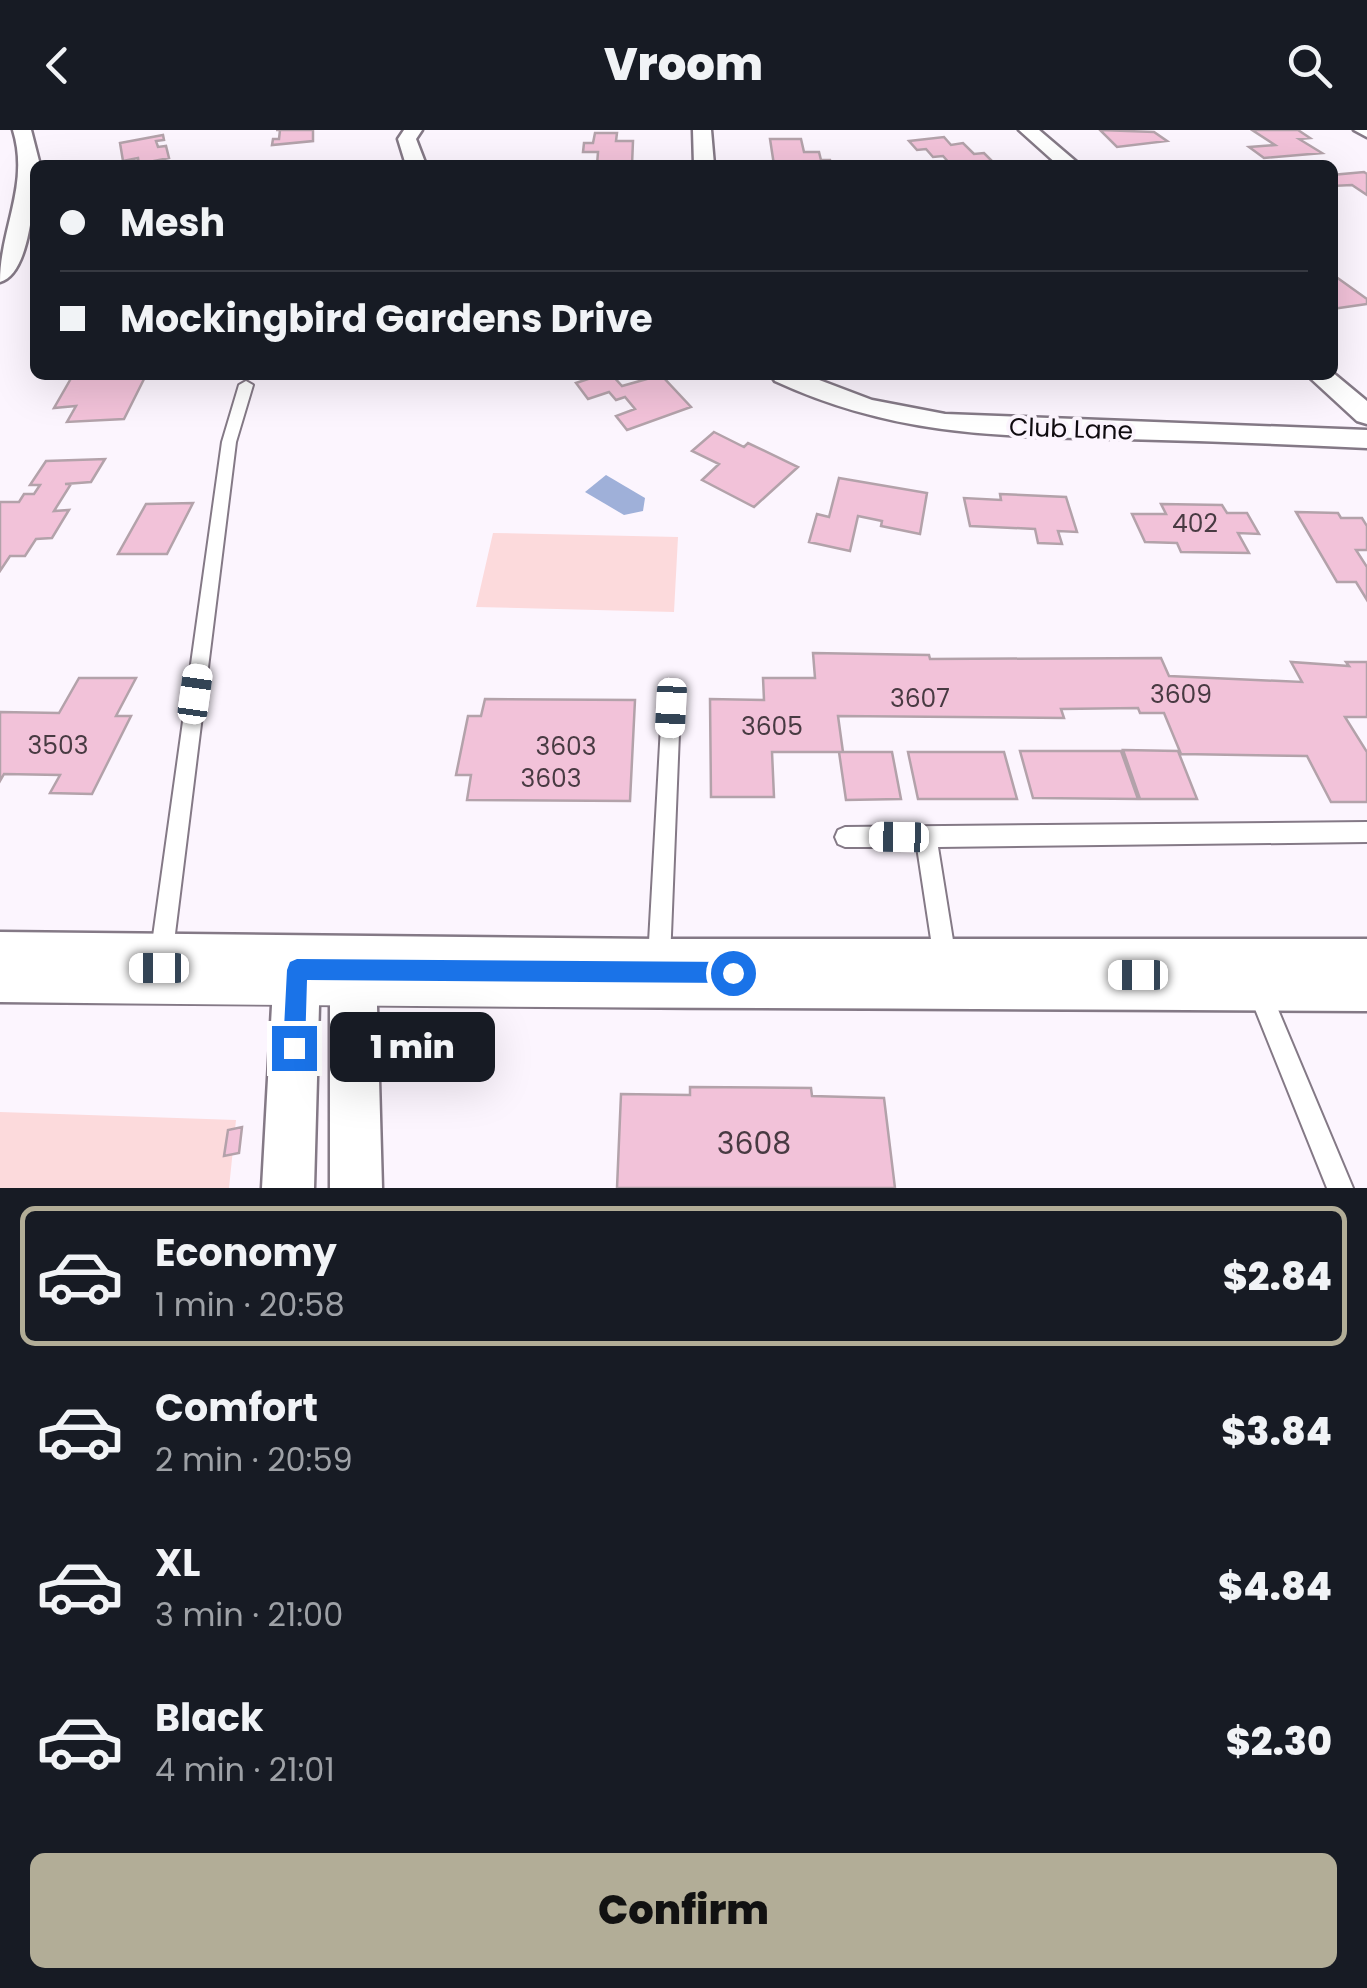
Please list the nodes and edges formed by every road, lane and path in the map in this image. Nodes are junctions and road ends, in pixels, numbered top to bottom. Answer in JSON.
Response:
{"nodes":[{"id":1,"x":22,"y":130,"type":"edge"},
{"id":2,"x":413,"y":130,"type":"edge"},
{"id":3,"x":702,"y":130,"type":"edge"},
{"id":4,"x":1028,"y":130,"type":"edge"},
{"id":5,"x":31,"y":160,"type":"edge"},
{"id":6,"x":414,"y":160,"type":"edge"},
{"id":7,"x":704,"y":160,"type":"edge"},
{"id":8,"x":1064,"y":160,"type":"edge"},
{"id":9,"x":30,"y":186,"type":"edge"},
{"id":10,"x":0,"y":275,"type":"edge"},
{"id":11,"x":794,"y":380,"type":"edge"},
{"id":12,"x":1326,"y":380,"type":"edge"},
{"id":13,"x":246,"y":385,"type":"dead end"},
{"id":14,"x":1367,"y":416,"type":"edge"},
{"id":15,"x":1367,"y":439,"type":"edge"},
{"id":16,"x":671,"y":708,"type":"dead end"},
{"id":17,"x":1367,"y":832,"type":"edge"},
{"id":18,"x":845,"y":836,"type":"dead end"},
{"id":19,"x":926,"y":837,"type":"junction"},
{"id":20,"x":0,"y":967,"type":"edge"},
{"id":21,"x":159,"y":968,"type":"junction"},
{"id":22,"x":325,"y":970,"type":"junction"},
{"id":23,"x":947,"y":974,"type":"junction"},
{"id":24,"x":658,"y":975,"type":"junction"},
{"id":25,"x":1252,"y":975,"type":"junction"},
{"id":26,"x":1367,"y":975,"type":"edge"},
{"id":27,"x":288,"y":1188,"type":"edge"},
{"id":28,"x":356,"y":1188,"type":"edge"},
{"id":29,"x":1340,"y":1188,"type":"edge"}],
"edges":[{"from":1,"to":5,"type":"street"},
{"from":2,"to":6,"type":"street"},
{"from":3,"to":7,"type":"street"},
{"from":4,"to":8,"type":"street"},
{"from":9,"to":10,"type":"street"},
{"from":11,"to":15,"type":"street","name":"Club Lane"},
{"from":12,"to":14,"type":"street"},
{"from":13,"to":21,"type":"lane"},
{"from":16,"to":24,"type":"lane"},
{"from":17,"to":19,"type":"lane"},
{"from":18,"to":19,"type":"lane"},
{"from":19,"to":23,"type":"lane"},
{"from":20,"to":21,"type":"main road"},
{"from":21,"to":22,"type":"main road"},
{"from":22,"to":24,"type":"main road"},
{"from":22,"to":27,"type":"street"},
{"from":22,"to":28,"type":"street"},
{"from":23,"to":24,"type":"main road"},
{"from":23,"to":25,"type":"main road"},
{"from":25,"to":26,"type":"main road"},
{"from":25,"to":29,"type":"lane"}]}
